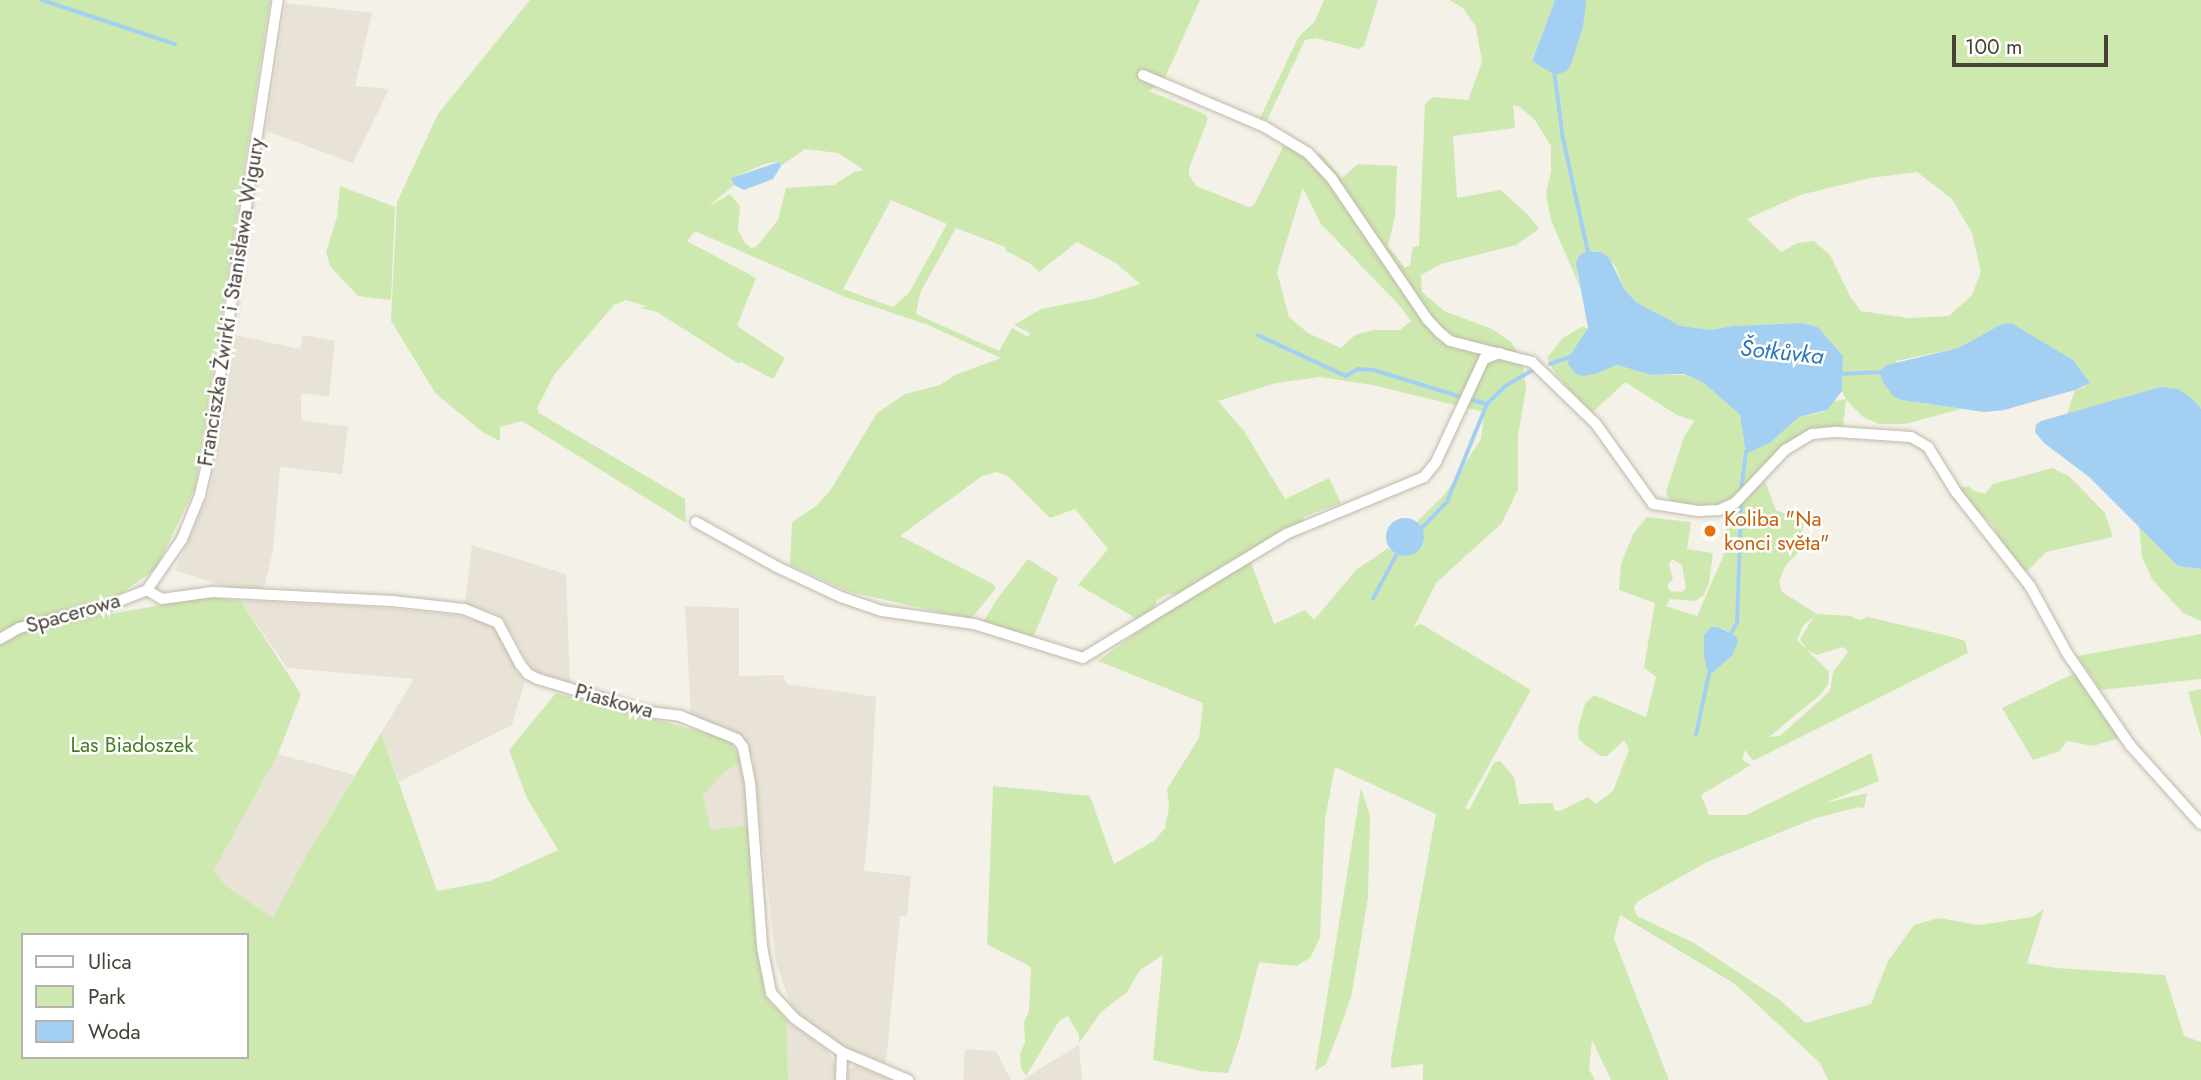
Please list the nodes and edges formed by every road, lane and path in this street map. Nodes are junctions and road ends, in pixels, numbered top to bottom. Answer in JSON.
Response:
{"nodes":[{"id":1,"x":278,"y":0,"type":"edge"},
{"id":2,"x":1143,"y":75,"type":"dead end"},
{"id":3,"x":1502,"y":352,"type":"junction"},
{"id":4,"x":696,"y":522,"type":"dead end"},
{"id":5,"x":147,"y":590,"type":"junction"},
{"id":6,"x":0,"y":639,"type":"edge"},
{"id":7,"x":2201,"y":824,"type":"edge"},
{"id":8,"x":842,"y":1052,"type":"junction"},
{"id":9,"x":841,"y":1080,"type":"edge"},
{"id":10,"x":908,"y":1080,"type":"edge"}],
"edges":[{"from":1,"to":5,"type":"street","name":"Franciszka Żwirki i Stanisława Wigury"},
{"from":2,"to":3,"type":"street"},
{"from":3,"to":4,"type":"street"},
{"from":3,"to":7,"type":"street"},
{"from":5,"to":6,"type":"street","name":"Spacerowa"},
{"from":5,"to":8,"type":"street","name":"Piaskowa"},
{"from":8,"to":9,"type":"street"},
{"from":8,"to":10,"type":"street","name":"Piaskowa"}]}
